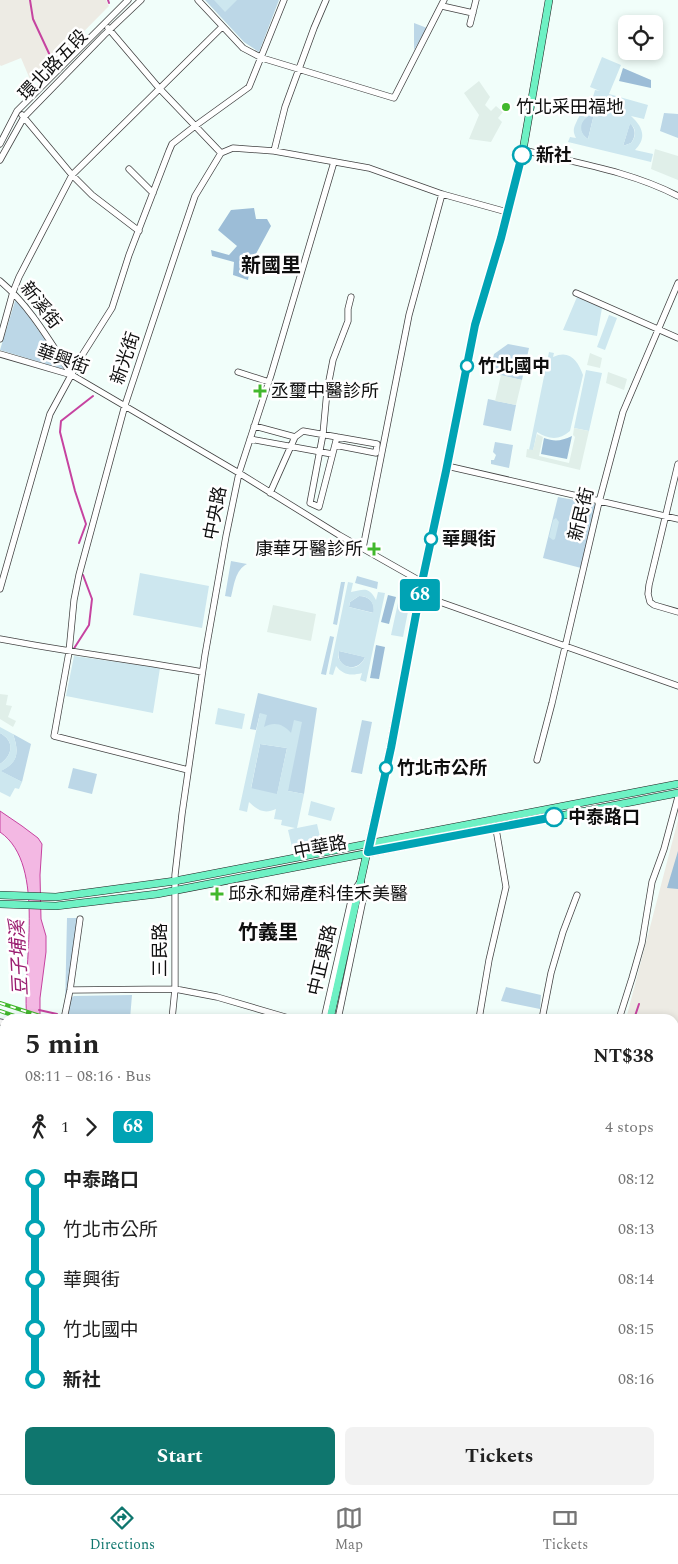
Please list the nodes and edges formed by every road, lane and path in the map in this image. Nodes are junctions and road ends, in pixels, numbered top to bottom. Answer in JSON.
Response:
{"nodes":[{"id":1,"x":128,"y":0,"type":"edge"},
{"id":2,"x":140,"y":0,"type":"edge"},
{"id":3,"x":198,"y":0,"type":"edge"},
{"id":4,"x":284,"y":0,"type":"edge"},
{"id":5,"x":326,"y":0,"type":"edge"},
{"id":6,"x":476,"y":0,"type":"edge"},
{"id":7,"x":549,"y":0,"type":"edge"},
{"id":8,"x":443,"y":3,"type":"edge"},
{"id":9,"x":473,"y":13,"type":"junction"},
{"id":10,"x":104,"y":24,"type":"junction"},
{"id":11,"x":470,"y":24,"type":"dead end"},
{"id":12,"x":222,"y":26,"type":"junction"},
{"id":13,"x":109,"y":30,"type":"junction"},
{"id":14,"x":262,"y":58,"type":"junction"},
{"id":15,"x":299,"y":70,"type":"junction"},
{"id":16,"x":159,"y":88,"type":"junction"},
{"id":17,"x":17,"y":111,"type":"junction"},
{"id":18,"x":24,"y":117,"type":"junction"},
{"id":19,"x":195,"y":126,"type":"junction"},
{"id":20,"x":0,"y":144,"type":"edge"},
{"id":21,"x":523,"y":150,"type":"junction"},
{"id":22,"x":274,"y":151,"type":"junction"},
{"id":23,"x":221,"y":153,"type":"junction"},
{"id":24,"x":0,"y":160,"type":"edge"},
{"id":25,"x":334,"y":162,"type":"junction"},
{"id":26,"x":129,"y":169,"type":"dead end"},
{"id":27,"x":72,"y":175,"type":"junction"},
{"id":28,"x":153,"y":193,"type":"junction"},
{"id":29,"x":442,"y":194,"type":"junction"},
{"id":30,"x":678,"y":196,"type":"edge"},
{"id":31,"x":507,"y":212,"type":"junction"},
{"id":32,"x":139,"y":231,"type":"junction"},
{"id":33,"x":0,"y":281,"type":"edge"},
{"id":34,"x":678,"y":283,"type":"edge"},
{"id":35,"x":13,"y":292,"type":"junction"},
{"id":36,"x":576,"y":293,"type":"dead end"},
{"id":37,"x":351,"y":297,"type":"dead end"},
{"id":38,"x":658,"y":330,"type":"junction"},
{"id":39,"x":678,"y":338,"type":"edge"},
{"id":40,"x":0,"y":339,"type":"edge"},
{"id":41,"x":0,"y":354,"type":"edge"},
{"id":42,"x":238,"y":372,"type":"dead end"},
{"id":43,"x":72,"y":375,"type":"junction"},
{"id":44,"x":269,"y":382,"type":"junction"},
{"id":45,"x":125,"y":405,"type":"junction"},
{"id":46,"x":254,"y":426,"type":"junction"},
{"id":47,"x":323,"y":434,"type":"junction"},
{"id":48,"x":295,"y":436,"type":"junction"},
{"id":49,"x":337,"y":437,"type":"junction"},
{"id":50,"x":250,"y":439,"type":"junction"},
{"id":51,"x":334,"y":445,"type":"junction"},
{"id":52,"x":290,"y":446,"type":"junction"},
{"id":53,"x":320,"y":452,"type":"junction"},
{"id":54,"x":332,"y":454,"type":"junction"},
{"id":55,"x":678,"y":464,"type":"edge"},
{"id":56,"x":447,"y":466,"type":"junction"},
{"id":57,"x":239,"y":472,"type":"junction"},
{"id":58,"x":270,"y":493,"type":"junction"},
{"id":59,"x":599,"y":502,"type":"junction"},
{"id":60,"x":315,"y":505,"type":"junction"},
{"id":61,"x":666,"y":516,"type":"junction"},
{"id":62,"x":309,"y":517,"type":"junction"},
{"id":63,"x":678,"y":519,"type":"edge"},
{"id":64,"x":363,"y":548,"type":"junction"},
{"id":65,"x":422,"y":582,"type":"junction"},
{"id":66,"x":0,"y":589,"type":"edge"},
{"id":67,"x":420,"y":595,"type":"junction"},
{"id":68,"x":678,"y":612,"type":"edge"},
{"id":69,"x":0,"y":639,"type":"edge"},
{"id":70,"x":565,"y":646,"type":"junction"},
{"id":71,"x":69,"y":652,"type":"junction"},
{"id":72,"x":202,"y":672,"type":"junction"},
{"id":73,"x":678,"y":686,"type":"edge"},
{"id":74,"x":537,"y":760,"type":"dead end"},
{"id":75,"x":188,"y":770,"type":"junction"},
{"id":76,"x":678,"y":784,"type":"edge"},
{"id":77,"x":678,"y":793,"type":"edge"},
{"id":78,"x":678,"y":797,"type":"edge"},
{"id":79,"x":496,"y":829,"type":"junction"},
{"id":80,"x":370,"y":844,"type":"junction"},
{"id":81,"x":368,"y":852,"type":"junction"},
{"id":82,"x":361,"y":880,"type":"junction"},
{"id":83,"x":175,"y":881,"type":"junction"},
{"id":84,"x":175,"y":891,"type":"junction"},
{"id":85,"x":0,"y":895,"type":"edge"},
{"id":86,"x":577,"y":895,"type":"dead end"},
{"id":87,"x":0,"y":904,"type":"edge"},
{"id":88,"x":80,"y":919,"type":"dead end"},
{"id":89,"x":175,"y":989,"type":"junction"},
{"id":90,"x":70,"y":990,"type":"junction"},
{"id":91,"x":65,"y":1014,"type":"edge"},
{"id":92,"x":172,"y":1014,"type":"edge"},
{"id":93,"x":275,"y":1014,"type":"edge"},
{"id":94,"x":325,"y":1014,"type":"edge"},
{"id":95,"x":331,"y":1014,"type":"edge"},
{"id":96,"x":339,"y":1014,"type":"edge"},
{"id":97,"x":480,"y":1014,"type":"edge"},
{"id":98,"x":543,"y":1014,"type":"dead end"},
{"id":99,"x":621,"y":1014,"type":"edge"}],
"edges":[{"from":1,"to":10,"type":"street","name":"環北路五段"},
{"from":2,"to":13,"type":"street","name":"環北路五段"},
{"from":3,"to":12,"type":"street"},
{"from":4,"to":14,"type":"street"},
{"from":5,"to":15,"type":"street"},
{"from":6,"to":9,"type":"street"},
{"from":7,"to":21,"type":"main road","name":"中正東路"},
{"from":8,"to":9,"type":"street"},
{"from":8,"to":15,"type":"street"},
{"from":9,"to":11,"type":"street"},
{"from":10,"to":13,"type":"street"},
{"from":10,"to":17,"type":"street","name":"環北路五段"},
{"from":12,"to":14,"type":"street"},
{"from":12,"to":16,"type":"street"},
{"from":13,"to":16,"type":"street"},
{"from":13,"to":18,"type":"street","name":"環北路五段"},
{"from":14,"to":15,"type":"street"},
{"from":14,"to":19,"type":"street"},
{"from":15,"to":22,"type":"street"},
{"from":16,"to":19,"type":"street"},
{"from":16,"to":27,"type":"street"},
{"from":17,"to":18,"type":"street"},
{"from":17,"to":20,"type":"street","name":"環北路五段"},
{"from":18,"to":24,"type":"street","name":"環北路五段"},
{"from":18,"to":27,"type":"street"},
{"from":19,"to":23,"type":"street"},
{"from":19,"to":28,"type":"street"},
{"from":21,"to":30,"type":"street"},
{"from":21,"to":31,"type":"main road","name":"中正東路"},
{"from":22,"to":23,"type":"street"},
{"from":22,"to":25,"type":"street"},
{"from":23,"to":45,"type":"street","name":"新光街"},
{"from":25,"to":29,"type":"street"},
{"from":25,"to":44,"type":"street","name":"中央路"},
{"from":26,"to":28,"type":"street"},
{"from":27,"to":32,"type":"street"},
{"from":27,"to":35,"type":"street"},
{"from":28,"to":32,"type":"street"},
{"from":29,"to":31,"type":"street"},
{"from":29,"to":64,"type":"street"},
{"from":31,"to":56,"type":"main road","name":"中正東路"},
{"from":32,"to":43,"type":"street"},
{"from":33,"to":35,"type":"street","name":"新溪街"},
{"from":34,"to":38,"type":"street","name":"新民街"},
{"from":35,"to":40,"type":"street"},
{"from":35,"to":43,"type":"street","name":"新溪街"},
{"from":36,"to":38,"type":"street"},
{"from":37,"to":47,"type":"street"},
{"from":38,"to":39,"type":"street"},
{"from":38,"to":59,"type":"street","name":"新民街"},
{"from":41,"to":43,"type":"street","name":"華興街"},
{"from":42,"to":44,"type":"street"},
{"from":43,"to":45,"type":"street","name":"華興街"},
{"from":43,"to":66,"type":"street"},
{"from":44,"to":46,"type":"street","name":"中央路"},
{"from":45,"to":57,"type":"street","name":"華興街"},
{"from":45,"to":71,"type":"street","name":"新光街"},
{"from":46,"to":48,"type":"street"},
{"from":46,"to":50,"type":"street","name":"中央路"},
{"from":47,"to":48,"type":"street"},
{"from":47,"to":49,"type":"street"},
{"from":47,"to":53,"type":"street"},
{"from":48,"to":52,"type":"street"},
{"from":49,"to":51,"type":"street"},
{"from":49,"to":51,"type":"street"},
{"from":50,"to":52,"type":"street"},
{"from":50,"to":57,"type":"street","name":"中央路"},
{"from":51,"to":54,"type":"street"},
{"from":52,"to":53,"type":"street"},
{"from":52,"to":58,"type":"street"},
{"from":53,"to":54,"type":"street"},
{"from":53,"to":60,"type":"street"},
{"from":54,"to":60,"type":"street"},
{"from":55,"to":61,"type":"street"},
{"from":56,"to":59,"type":"street"},
{"from":56,"to":65,"type":"main road","name":"中正東路"},
{"from":57,"to":58,"type":"street","name":"華興街"},
{"from":57,"to":72,"type":"street","name":"中央路"},
{"from":58,"to":62,"type":"street","name":"華興街"},
{"from":59,"to":61,"type":"street"},
{"from":59,"to":70,"type":"street","name":"新民街"},
{"from":60,"to":62,"type":"street"},
{"from":61,"to":63,"type":"street"},
{"from":61,"to":68,"type":"street"},
{"from":62,"to":64,"type":"street","name":"華興街"},
{"from":64,"to":65,"type":"street","name":"華興街"},
{"from":65,"to":67,"type":"main road","name":"中正東路"},
{"from":67,"to":70,"type":"street"},
{"from":67,"to":80,"type":"main road","name":"中正東路"},
{"from":69,"to":71,"type":"street"},
{"from":70,"to":73,"type":"street"},
{"from":70,"to":74,"type":"street","name":"新民街"},
{"from":71,"to":72,"type":"street"},
{"from":71,"to":75,"type":"street","name":"新光街"},
{"from":72,"to":75,"type":"street","name":"中央路"},
{"from":75,"to":83,"type":"street","name":"中央路"},
{"from":76,"to":80,"type":"main road","name":"中華路"},
{"from":77,"to":79,"type":"main road","name":"中華路"},
{"from":78,"to":99,"type":"street"},
{"from":79,"to":81,"type":"main road","name":"中華路"},
{"from":79,"to":97,"type":"street"},
{"from":80,"to":81,"type":"main road","name":"中正東路"},
{"from":80,"to":83,"type":"main road","name":"中華路"},
{"from":81,"to":82,"type":"main road","name":"中正東路"},
{"from":81,"to":84,"type":"main road","name":"中華路"},
{"from":82,"to":94,"type":"street","name":"中正東路"},
{"from":82,"to":95,"type":"main road"},
{"from":82,"to":96,"type":"street","name":"中正東路"},
{"from":83,"to":84,"type":"street","name":"三民路"},
{"from":83,"to":85,"type":"main road","name":"中華路"},
{"from":84,"to":87,"type":"main road","name":"中華路"},
{"from":84,"to":89,"type":"street","name":"三民路"},
{"from":86,"to":98,"type":"street"},
{"from":88,"to":90,"type":"street"},
{"from":89,"to":90,"type":"street"},
{"from":89,"to":92,"type":"street","name":"三民路"},
{"from":89,"to":93,"type":"street"},
{"from":90,"to":91,"type":"street"}]}
